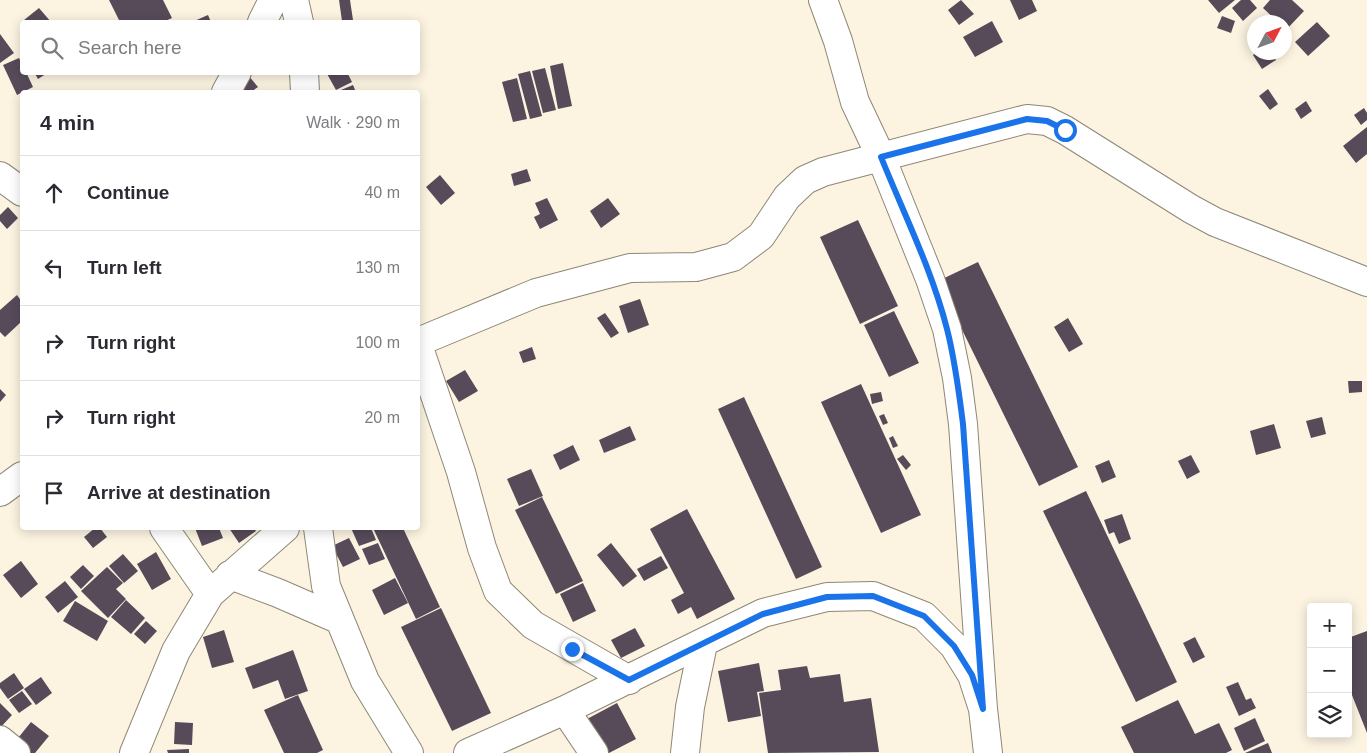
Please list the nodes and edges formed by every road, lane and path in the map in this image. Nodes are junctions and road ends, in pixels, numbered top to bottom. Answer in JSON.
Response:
{"nodes":[{"id":1,"x":273,"y":0,"type":"edge"},
{"id":2,"x":294,"y":0,"type":"edge"},
{"id":3,"x":823,"y":0,"type":"edge"},
{"id":4,"x":263,"y":20,"type":"edge"},
{"id":5,"x":299,"y":20,"type":"edge"},
{"id":6,"x":234,"y":75,"type":"edge"},
{"id":7,"x":304,"y":75,"type":"edge"},
{"id":8,"x":227,"y":90,"type":"edge"},
{"id":9,"x":305,"y":90,"type":"edge"},
{"id":10,"x":881,"y":157,"type":"junction"},
{"id":11,"x":0,"y":176,"type":"edge"},
{"id":12,"x":20,"y":191,"type":"edge"},
{"id":13,"x":1367,"y":282,"type":"edge"},
{"id":14,"x":420,"y":342,"type":"edge"},
{"id":15,"x":420,"y":349,"type":"edge"},
{"id":16,"x":20,"y":477,"type":"edge"},
{"id":17,"x":0,"y":492,"type":"edge"},
{"id":18,"x":165,"y":530,"type":"edge"},
{"id":19,"x":283,"y":530,"type":"edge"},
{"id":20,"x":318,"y":530,"type":"edge"},
{"id":21,"x":230,"y":575,"type":"junction"},
{"id":22,"x":210,"y":594,"type":"junction"},
{"id":23,"x":340,"y":620,"type":"junction"},
{"id":24,"x":702,"y":644,"type":"junction"},
{"id":25,"x":629,"y":680,"type":"junction"},
{"id":26,"x":983,"y":709,"type":"junction"},
{"id":27,"x":565,"y":710,"type":"junction"},
{"id":28,"x":0,"y":740,"type":"edge"},
{"id":29,"x":16,"y":753,"type":"edge"},
{"id":30,"x":134,"y":753,"type":"edge"},
{"id":31,"x":409,"y":753,"type":"edge"},
{"id":32,"x":468,"y":753,"type":"edge"},
{"id":33,"x":594,"y":753,"type":"edge"},
{"id":34,"x":685,"y":753,"type":"edge"},
{"id":35,"x":988,"y":753,"type":"edge"}],
"edges":[{"from":1,"to":4,"type":"street"},
{"from":2,"to":5,"type":"street"},
{"from":3,"to":10,"type":"street"},
{"from":6,"to":8,"type":"street"},
{"from":7,"to":9,"type":"street"},
{"from":10,"to":13,"type":"street"},
{"from":10,"to":14,"type":"street"},
{"from":10,"to":26,"type":"street"},
{"from":11,"to":12,"type":"street"},
{"from":15,"to":25,"type":"street"},
{"from":16,"to":17,"type":"street"},
{"from":18,"to":22,"type":"street"},
{"from":19,"to":21,"type":"street"},
{"from":20,"to":23,"type":"street"},
{"from":21,"to":22,"type":"street"},
{"from":21,"to":23,"type":"street"},
{"from":22,"to":30,"type":"street"},
{"from":23,"to":31,"type":"street"},
{"from":24,"to":25,"type":"street"},
{"from":24,"to":26,"type":"street"},
{"from":24,"to":34,"type":"street"},
{"from":25,"to":27,"type":"street"},
{"from":26,"to":35,"type":"street"},
{"from":27,"to":32,"type":"street"},
{"from":27,"to":33,"type":"street"},
{"from":28,"to":29,"type":"street"}]}
